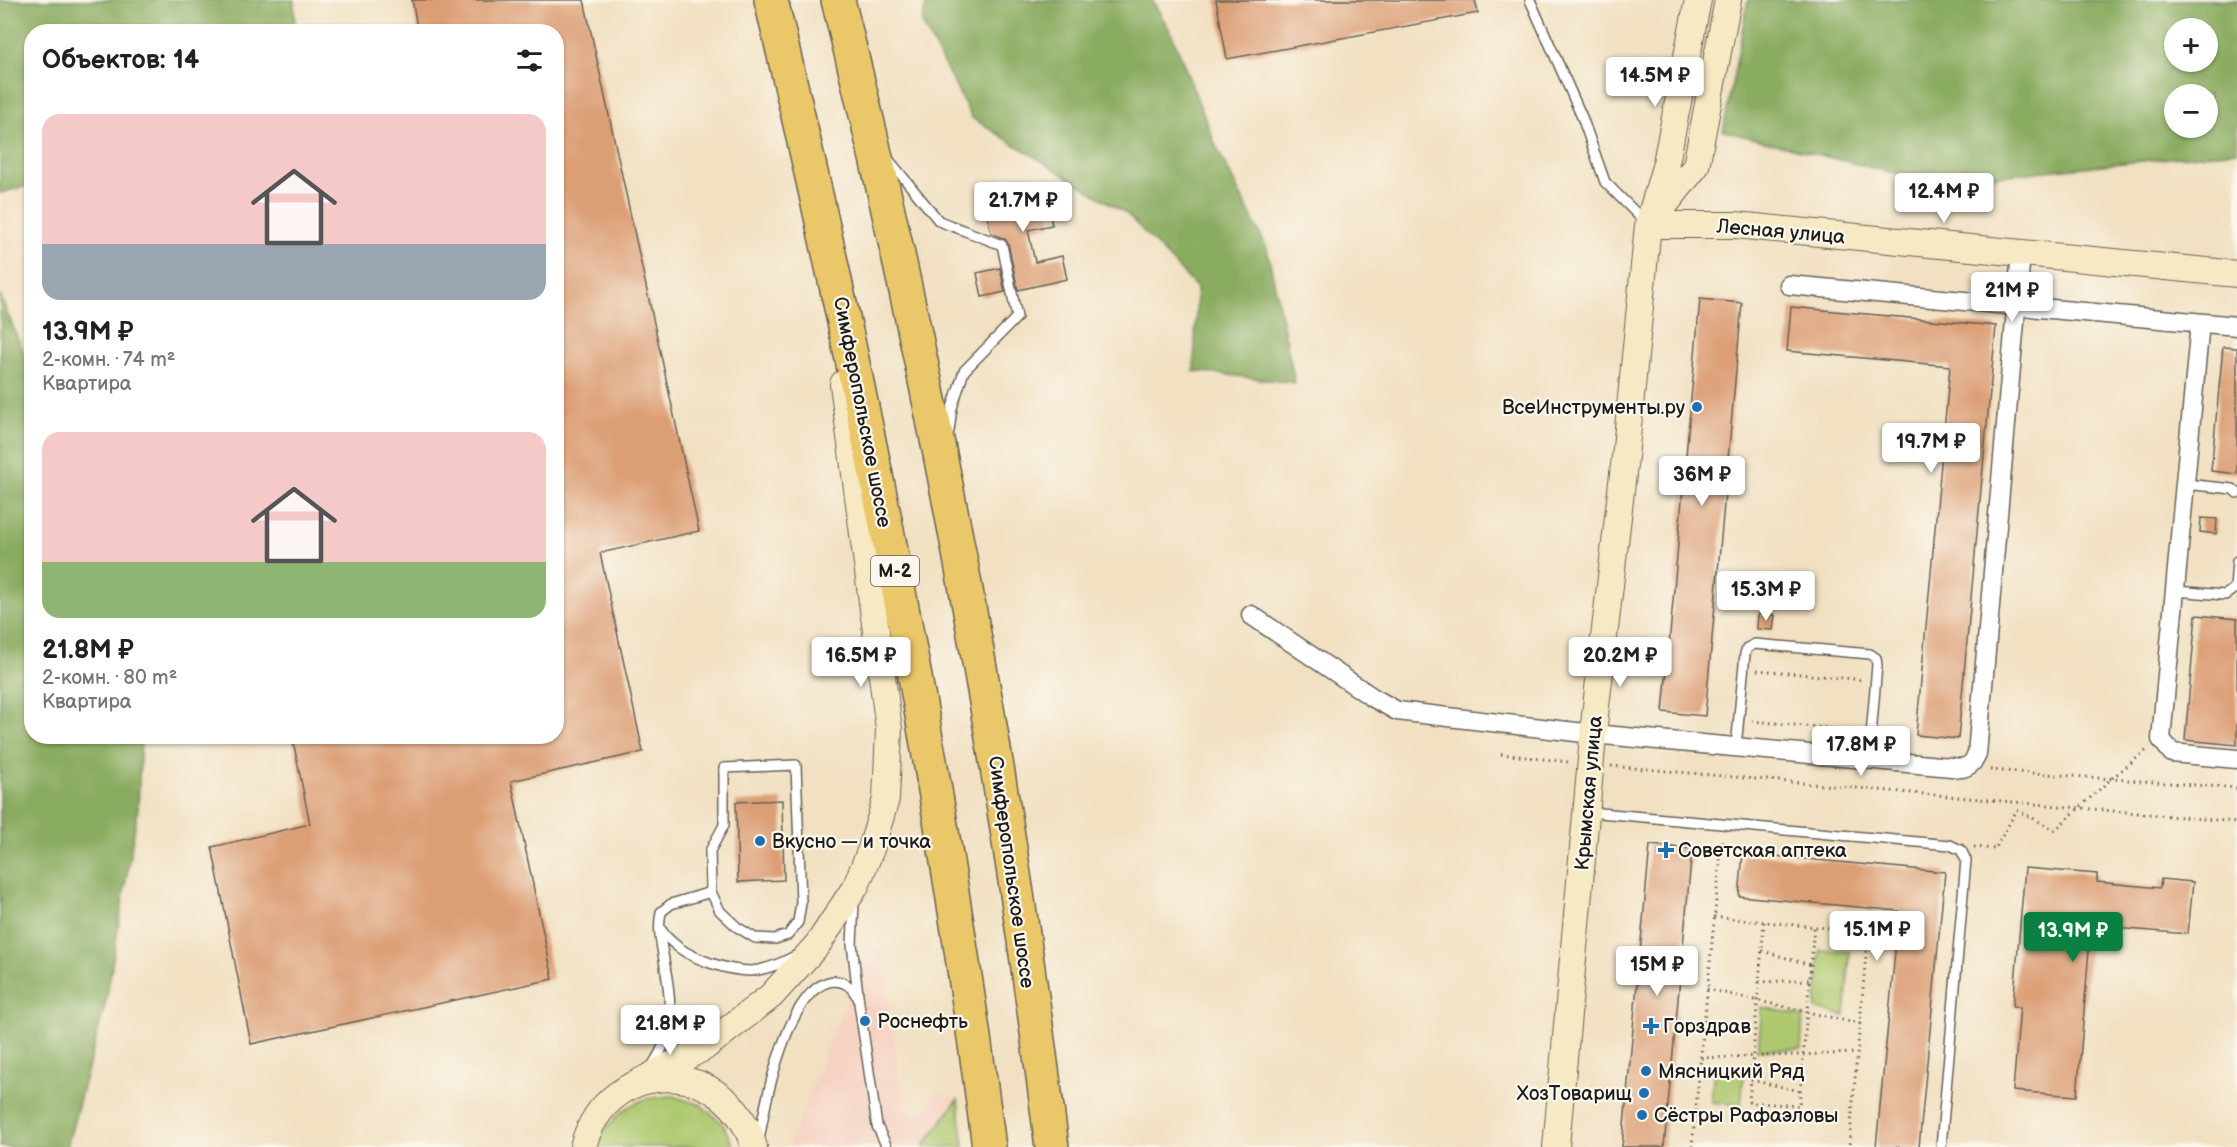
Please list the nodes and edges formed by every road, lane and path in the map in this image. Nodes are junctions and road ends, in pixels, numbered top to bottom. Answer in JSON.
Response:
{"nodes":[{"id":1,"x":771,"y":0,"type":"edge"},
{"id":2,"x":838,"y":0,"type":"edge"},
{"id":3,"x":1530,"y":0,"type":"edge"},
{"id":4,"x":1698,"y":0,"type":"edge"},
{"id":5,"x":1728,"y":0,"type":"edge"},
{"id":6,"x":873,"y":141,"type":"junction"},
{"id":7,"x":822,"y":214,"type":"junction"},
{"id":8,"x":1648,"y":225,"type":"junction"},
{"id":9,"x":2021,"y":253,"type":"junction"},
{"id":10,"x":2237,"y":274,"type":"edge"},
{"id":11,"x":1789,"y":285,"type":"dead end"},
{"id":12,"x":2017,"y":305,"type":"junction"},
{"id":13,"x":2200,"y":323,"type":"junction"},
{"id":14,"x":2237,"y":326,"type":"edge"},
{"id":15,"x":944,"y":472,"type":"junction"},
{"id":16,"x":2185,"y":484,"type":"junction"},
{"id":17,"x":2237,"y":494,"type":"edge"},
{"id":18,"x":2237,"y":561,"type":"edge"},
{"id":19,"x":2175,"y":591,"type":"junction"},
{"id":20,"x":1251,"y":615,"type":"dead end"},
{"id":21,"x":1743,"y":669,"type":"junction"},
{"id":22,"x":1876,"y":681,"type":"junction"},
{"id":23,"x":1738,"y":720,"type":"junction"},
{"id":24,"x":1872,"y":732,"type":"junction"},
{"id":25,"x":1593,"y":735,"type":"junction"},
{"id":26,"x":2161,"y":739,"type":"junction"},
{"id":27,"x":1736,"y":747,"type":"junction"},
{"id":28,"x":1501,"y":754,"type":"dead end"},
{"id":29,"x":1869,"y":759,"type":"junction"},
{"id":30,"x":2237,"y":759,"type":"edge"},
{"id":31,"x":1591,"y":764,"type":"junction"},
{"id":32,"x":1962,"y":768,"type":"junction"},
{"id":33,"x":2112,"y":778,"type":"junction"},
{"id":34,"x":2237,"y":788,"type":"edge"},
{"id":35,"x":2079,"y":807,"type":"junction"},
{"id":36,"x":1586,"y":812,"type":"junction"},
{"id":37,"x":2237,"y":822,"type":"edge"},
{"id":38,"x":1722,"y":840,"type":"dead end"},
{"id":39,"x":1995,"y":849,"type":"dead end"},
{"id":40,"x":856,"y":886,"type":"junction"},
{"id":41,"x":711,"y":892,"type":"junction"},
{"id":42,"x":1714,"y":918,"type":"junction"},
{"id":43,"x":1764,"y":922,"type":"junction"},
{"id":44,"x":658,"y":926,"type":"junction"},
{"id":45,"x":1814,"y":927,"type":"junction"},
{"id":46,"x":818,"y":944,"type":"junction"},
{"id":47,"x":1761,"y":951,"type":"junction"},
{"id":48,"x":1811,"y":966,"type":"junction"},
{"id":49,"x":1810,"y":980,"type":"junction"},
{"id":50,"x":1759,"y":982,"type":"junction"},
{"id":51,"x":1707,"y":988,"type":"junction"},
{"id":52,"x":1757,"y":1000,"type":"junction"},
{"id":53,"x":859,"y":1003,"type":"junction"},
{"id":54,"x":1807,"y":1012,"type":"junction"},
{"id":55,"x":1860,"y":1024,"type":"junction"},
{"id":56,"x":1857,"y":1053,"type":"junction"},
{"id":57,"x":1803,"y":1055,"type":"junction"},
{"id":58,"x":1753,"y":1057,"type":"junction"},
{"id":59,"x":1701,"y":1058,"type":"junction"},
{"id":60,"x":1750,"y":1080,"type":"junction"},
{"id":61,"x":641,"y":1082,"type":"junction"},
{"id":62,"x":1800,"y":1091,"type":"junction"},
{"id":63,"x":583,"y":1147,"type":"edge"},
{"id":64,"x":754,"y":1147,"type":"edge"},
{"id":65,"x":759,"y":1147,"type":"edge"},
{"id":66,"x":887,"y":1147,"type":"edge"},
{"id":67,"x":989,"y":1147,"type":"edge"},
{"id":68,"x":1052,"y":1147,"type":"edge"},
{"id":69,"x":1556,"y":1147,"type":"edge"},
{"id":70,"x":1692,"y":1147,"type":"edge"},
{"id":71,"x":1849,"y":1147,"type":"edge"},
{"id":72,"x":1941,"y":1147,"type":"edge"}],
"edges":[{"from":1,"to":7,"type":"highway","name":"Симферопольское шоссе","number":"М-2"},
{"from":2,"to":6,"type":"highway","name":"Симферопольское шоссе"},
{"from":3,"to":8,"type":"lane"},
{"from":4,"to":8,"type":"street","name":"Крымская улица"},
{"from":5,"to":8,"type":"street"},
{"from":6,"to":15,"type":"highway","name":"Симферопольское шоссе"},
{"from":6,"to":15,"type":"lane"},
{"from":7,"to":40,"type":"street"},
{"from":7,"to":67,"type":"highway","name":"Симферопольское шоссе","number":"М-2"},
{"from":8,"to":9,"type":"street","name":"Лесная улица"},
{"from":8,"to":25,"type":"street","name":"Крымская улица"},
{"from":9,"to":10,"type":"street","name":"Лесная улица"},
{"from":9,"to":12,"type":"street"},
{"from":11,"to":12,"type":"street"},
{"from":12,"to":13,"type":"street"},
{"from":12,"to":32,"type":"street"},
{"from":13,"to":14,"type":"street"},
{"from":13,"to":16,"type":"street"},
{"from":15,"to":68,"type":"highway","name":"Симферопольское шоссе"},
{"from":16,"to":17,"type":"lane"},
{"from":16,"to":19,"type":"street"},
{"from":18,"to":19,"type":"lane"},
{"from":19,"to":26,"type":"street"},
{"from":20,"to":25,"type":"street"},
{"from":21,"to":22,"type":"path"},
{"from":21,"to":22,"type":"lane"},
{"from":21,"to":23,"type":"lane"},
{"from":22,"to":24,"type":"lane"},
{"from":23,"to":24,"type":"path"},
{"from":23,"to":27,"type":"lane"},
{"from":24,"to":29,"type":"lane"},
{"from":25,"to":27,"type":"street"},
{"from":25,"to":31,"type":"street","name":"Крымская улица"},
{"from":26,"to":30,"type":"street"},
{"from":26,"to":33,"type":"path"},
{"from":27,"to":29,"type":"street"},
{"from":28,"to":31,"type":"path"},
{"from":29,"to":32,"type":"street"},
{"from":31,"to":35,"type":"path"},
{"from":31,"to":36,"type":"street","name":"Крымская улица"},
{"from":32,"to":33,"type":"path"},
{"from":33,"to":34,"type":"path"},
{"from":33,"to":35,"type":"path"},
{"from":35,"to":37,"type":"path"},
{"from":35,"to":39,"type":"path"},
{"from":36,"to":69,"type":"street","name":"Крымская улица"},
{"from":36,"to":72,"type":"lane"},
{"from":38,"to":42,"type":"path"},
{"from":40,"to":46,"type":"street"},
{"from":40,"to":53,"type":"lane"},
{"from":41,"to":41,"type":"lane"},
{"from":41,"to":44,"type":"lane"},
{"from":42,"to":43,"type":"path"},
{"from":42,"to":51,"type":"path"},
{"from":43,"to":45,"type":"path"},
{"from":43,"to":47,"type":"path"},
{"from":44,"to":46,"type":"lane"},
{"from":44,"to":61,"type":"lane"},
{"from":45,"to":48,"type":"path"},
{"from":45,"to":55,"type":"path"},
{"from":46,"to":61,"type":"street"},
{"from":47,"to":48,"type":"path"},
{"from":47,"to":50,"type":"path"},
{"from":48,"to":49,"type":"path"},
{"from":49,"to":50,"type":"path"},
{"from":49,"to":54,"type":"path"},
{"from":50,"to":52,"type":"path"},
{"from":51,"to":52,"type":"path"},
{"from":51,"to":59,"type":"path"},
{"from":52,"to":54,"type":"path"},
{"from":52,"to":58,"type":"path"},
{"from":53,"to":65,"type":"lane"},
{"from":53,"to":66,"type":"lane"},
{"from":54,"to":55,"type":"path"},
{"from":54,"to":57,"type":"path"},
{"from":55,"to":56,"type":"path"},
{"from":56,"to":57,"type":"path"},
{"from":56,"to":71,"type":"path"},
{"from":57,"to":58,"type":"path"},
{"from":57,"to":62,"type":"path"},
{"from":58,"to":59,"type":"path"},
{"from":58,"to":60,"type":"path"},
{"from":59,"to":70,"type":"path"},
{"from":60,"to":62,"type":"path"},
{"from":60,"to":62,"type":"path"},
{"from":61,"to":63,"type":"street"},
{"from":61,"to":64,"type":"street"}]}
